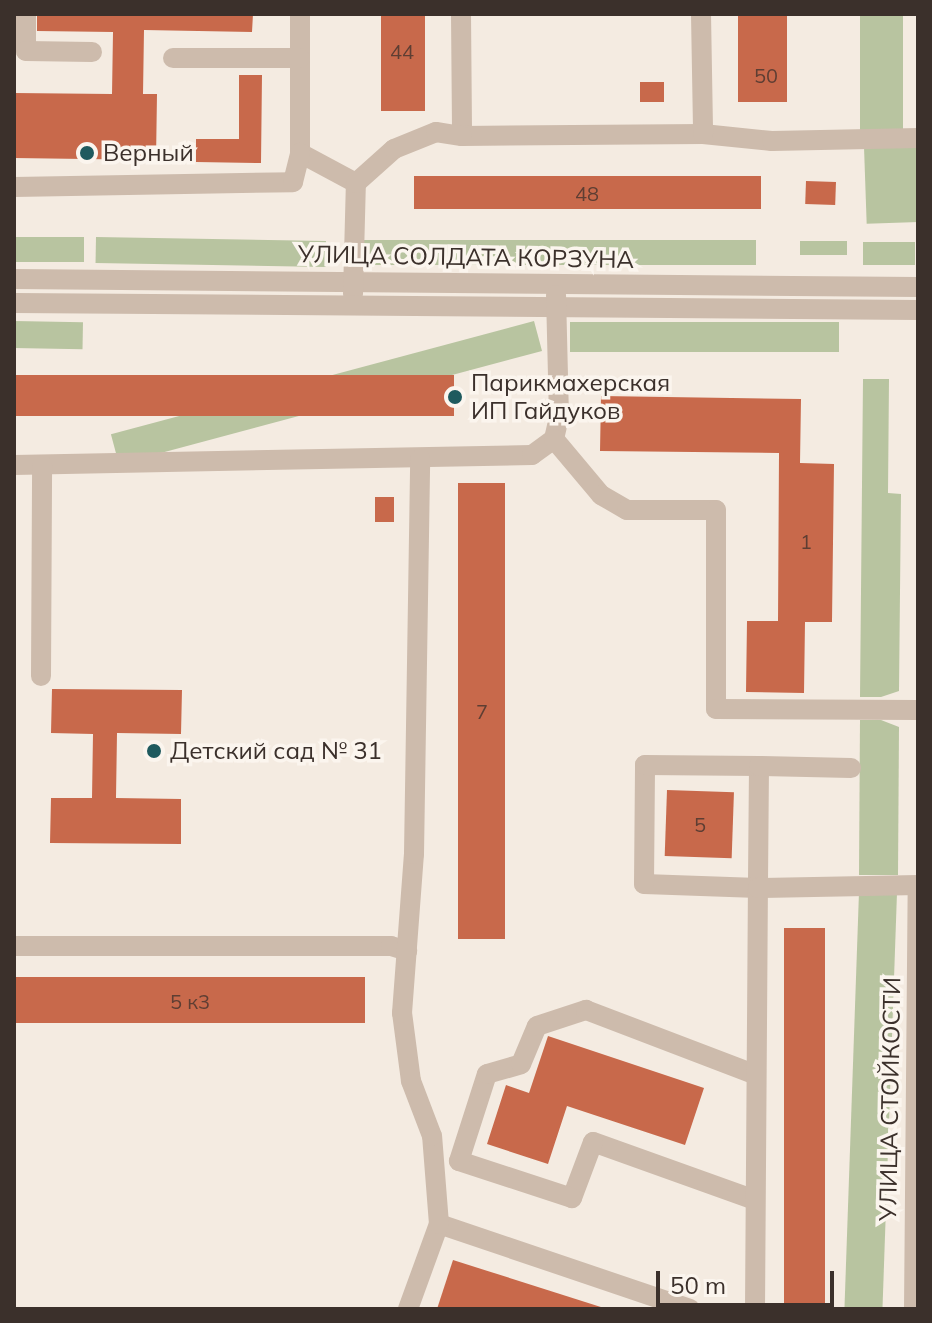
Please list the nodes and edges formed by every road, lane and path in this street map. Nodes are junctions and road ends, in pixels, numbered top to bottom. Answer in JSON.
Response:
{"nodes":[{"id":1,"x":26,"y":14,"type":"edge"},
{"id":2,"x":300,"y":14,"type":"edge"},
{"id":3,"x":461,"y":14,"type":"edge"},
{"id":4,"x":701,"y":14,"type":"edge"},
{"id":5,"x":92,"y":52,"type":"dead end"},
{"id":6,"x":173,"y":58,"type":"dead end"},
{"id":7,"x":300,"y":58,"type":"junction"},
{"id":8,"x":703,"y":134,"type":"junction"},
{"id":9,"x":462,"y":136,"type":"junction"},
{"id":10,"x":918,"y":138,"type":"edge"},
{"id":11,"x":300,"y":153,"type":"junction"},
{"id":12,"x":356,"y":183,"type":"junction"},
{"id":13,"x":14,"y":187,"type":"edge"},
{"id":14,"x":14,"y":279,"type":"edge"},
{"id":15,"x":354,"y":282,"type":"junction"},
{"id":16,"x":556,"y":284,"type":"junction"},
{"id":17,"x":918,"y":287,"type":"edge"},
{"id":18,"x":14,"y":303,"type":"edge"},
{"id":19,"x":353,"y":306,"type":"junction"},
{"id":20,"x":557,"y":307,"type":"junction"},
{"id":21,"x":918,"y":310,"type":"edge"},
{"id":22,"x":554,"y":439,"type":"junction"},
{"id":23,"x":420,"y":459,"type":"junction"},
{"id":24,"x":14,"y":465,"type":"edge"},
{"id":25,"x":42,"y":465,"type":"junction"},
{"id":26,"x":41,"y":676,"type":"dead end"},
{"id":27,"x":918,"y":710,"type":"edge"},
{"id":28,"x":759,"y":766,"type":"junction"},
{"id":29,"x":851,"y":768,"type":"dead end"},
{"id":30,"x":758,"y":888,"type":"junction"},
{"id":31,"x":918,"y":888,"type":"edge"},
{"id":32,"x":14,"y":946,"type":"edge"},
{"id":33,"x":407,"y":951,"type":"junction"},
{"id":34,"x":917,"y":1043,"type":"edge"},
{"id":35,"x":756,"y":1075,"type":"junction"},
{"id":36,"x":916,"y":1181,"type":"edge"},
{"id":37,"x":755,"y":1200,"type":"junction"},
{"id":38,"x":439,"y":1224,"type":"junction"},
{"id":39,"x":408,"y":1309,"type":"edge"},
{"id":40,"x":690,"y":1309,"type":"edge"},
{"id":41,"x":755,"y":1309,"type":"edge"},
{"id":42,"x":914,"y":1309,"type":"edge"}],
"edges":[{"from":1,"to":5,"type":"street"},
{"from":2,"to":7,"type":"street"},
{"from":3,"to":9,"type":"street"},
{"from":4,"to":8,"type":"street"},
{"from":6,"to":7,"type":"street"},
{"from":7,"to":11,"type":"street"},
{"from":8,"to":9,"type":"street"},
{"from":8,"to":10,"type":"street"},
{"from":9,"to":12,"type":"street"},
{"from":11,"to":12,"type":"street"},
{"from":11,"to":13,"type":"street"},
{"from":12,"to":15,"type":"street"},
{"from":14,"to":15,"type":"street","name":"УЛИЦА СОЛДАТА КОРЗУНА"},
{"from":15,"to":16,"type":"street","name":"УЛИЦА СОЛДАТА КОРЗУНА"},
{"from":15,"to":19,"type":"street"},
{"from":16,"to":17,"type":"street","name":"УЛИЦА СОЛДАТА КОРЗУНА"},
{"from":16,"to":20,"type":"street"},
{"from":18,"to":19,"type":"street","name":"УЛИЦА СОЛДАТА КОРЗУНА"},
{"from":19,"to":20,"type":"street","name":"УЛИЦА СОЛДАТА КОРЗУНА"},
{"from":20,"to":21,"type":"street","name":"УЛИЦА СОЛДАТА КОРЗУНА"},
{"from":20,"to":22,"type":"street"},
{"from":22,"to":23,"type":"street"},
{"from":22,"to":27,"type":"street"},
{"from":23,"to":25,"type":"street"},
{"from":23,"to":33,"type":"street"},
{"from":24,"to":25,"type":"street"},
{"from":25,"to":26,"type":"street"},
{"from":28,"to":29,"type":"street"},
{"from":28,"to":30,"type":"street"},
{"from":28,"to":30,"type":"street"},
{"from":30,"to":31,"type":"street"},
{"from":30,"to":35,"type":"street"},
{"from":31,"to":34,"type":"street","name":"УЛИЦА СТОЙКОСТИ"},
{"from":32,"to":33,"type":"street"},
{"from":33,"to":38,"type":"street"},
{"from":34,"to":36,"type":"street","name":"УЛИЦА СТОЙКОСТИ"},
{"from":35,"to":37,"type":"street"},
{"from":35,"to":37,"type":"street"},
{"from":36,"to":42,"type":"street","name":"УЛИЦА СТОЙКОСТИ"},
{"from":37,"to":41,"type":"street"},
{"from":38,"to":39,"type":"street"},
{"from":38,"to":40,"type":"street"}]}
